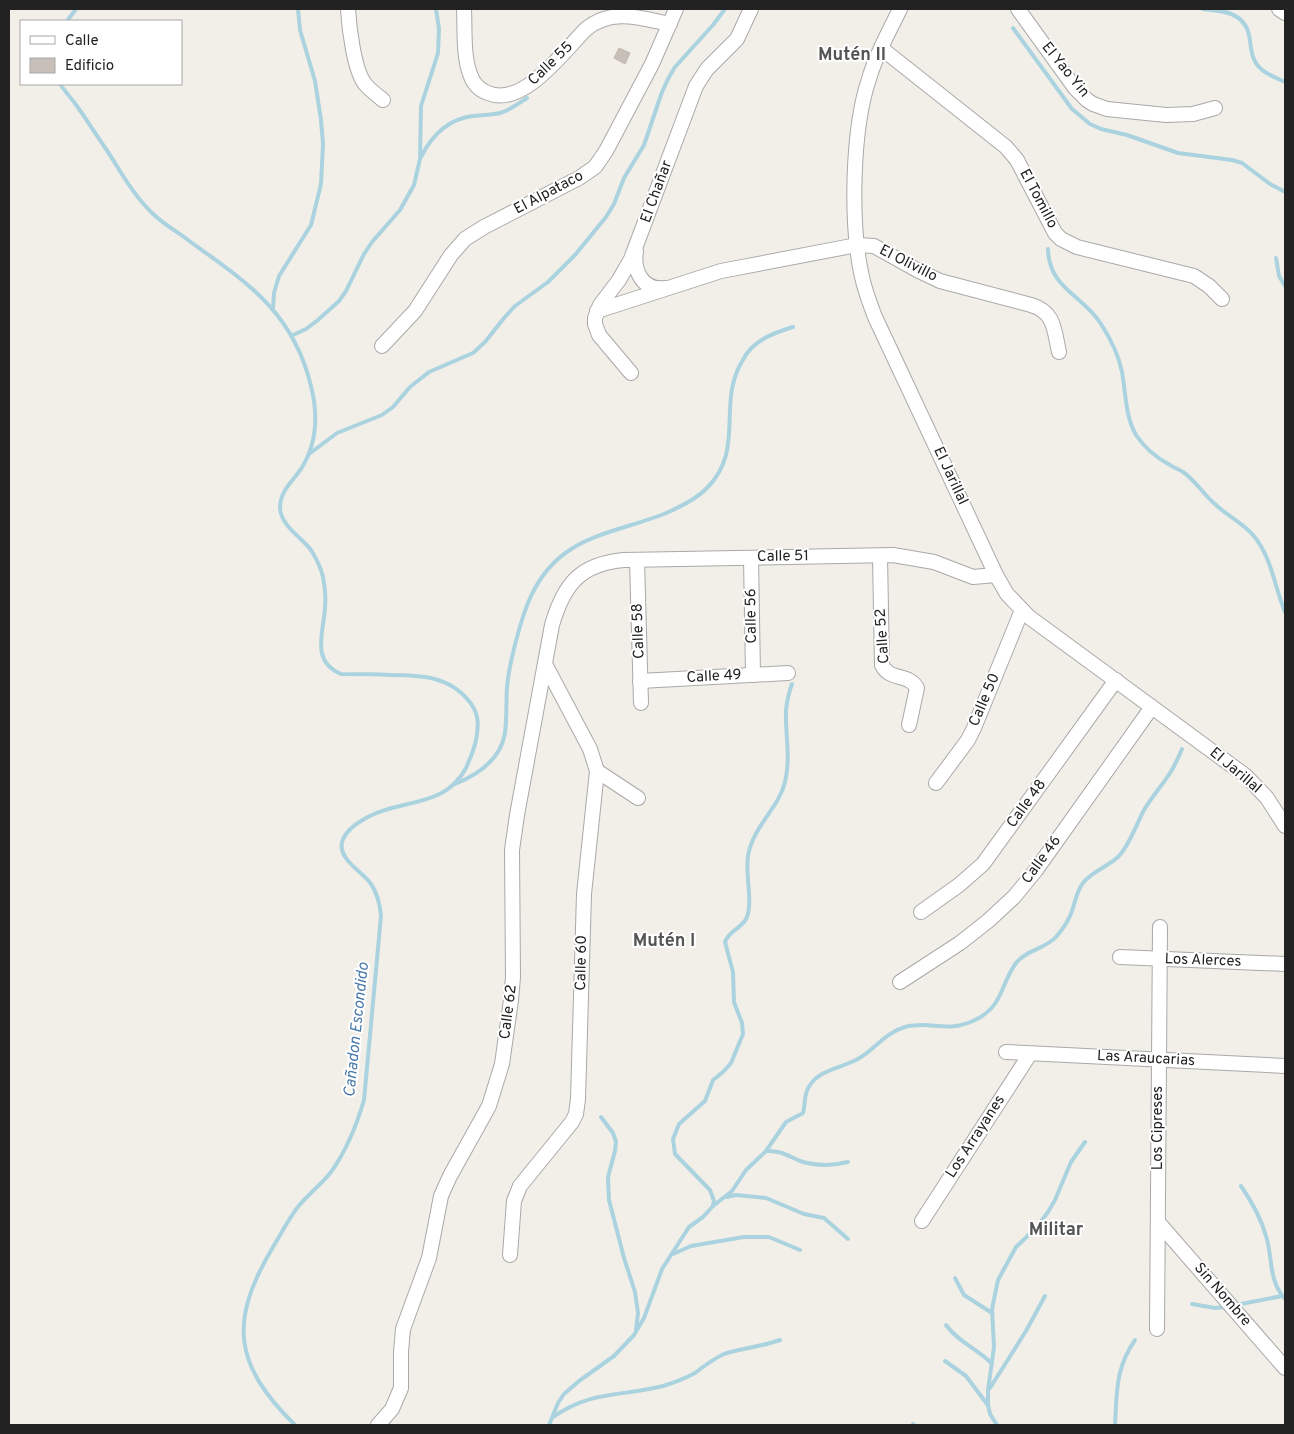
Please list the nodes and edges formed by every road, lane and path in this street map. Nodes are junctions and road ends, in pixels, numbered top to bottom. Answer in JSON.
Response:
{"nodes":[{"id":1,"x":348,"y":9,"type":"edge"},
{"id":2,"x":464,"y":9,"type":"edge"},
{"id":3,"x":676,"y":9,"type":"edge"},
{"id":4,"x":751,"y":9,"type":"edge"},
{"id":5,"x":900,"y":9,"type":"edge"},
{"id":6,"x":1018,"y":9,"type":"edge"},
{"id":7,"x":1279,"y":9,"type":"edge"},
{"id":8,"x":1285,"y":12,"type":"edge"},
{"id":9,"x":670,"y":24,"type":"junction"},
{"id":10,"x":881,"y":48,"type":"junction"},
{"id":11,"x":383,"y":100,"type":"dead end"},
{"id":12,"x":1215,"y":108,"type":"dead end"},
{"id":13,"x":857,"y":245,"type":"junction"},
{"id":14,"x":636,"y":246,"type":"junction"},
{"id":15,"x":668,"y":288,"type":"junction"},
{"id":16,"x":1222,"y":300,"type":"dead end"},
{"id":17,"x":597,"y":311,"type":"junction"},
{"id":18,"x":382,"y":346,"type":"dead end"},
{"id":19,"x":1059,"y":352,"type":"dead end"},
{"id":20,"x":631,"y":373,"type":"dead end"},
{"id":21,"x":880,"y":556,"type":"junction"},
{"id":22,"x":751,"y":558,"type":"junction"},
{"id":23,"x":637,"y":560,"type":"junction"},
{"id":24,"x":996,"y":574,"type":"junction"},
{"id":25,"x":573,"y":581,"type":"joint"},
{"id":26,"x":1022,"y":610,"type":"junction"},
{"id":27,"x":545,"y":664,"type":"junction"},
{"id":28,"x":788,"y":673,"type":"dead end"},
{"id":29,"x":754,"y":675,"type":"junction"},
{"id":30,"x":1116,"y":680,"type":"junction"},
{"id":31,"x":640,"y":681,"type":"junction"},
{"id":32,"x":641,"y":703,"type":"dead end"},
{"id":33,"x":1152,"y":707,"type":"junction"},
{"id":34,"x":909,"y":725,"type":"dead end"},
{"id":35,"x":597,"y":771,"type":"junction"},
{"id":36,"x":936,"y":783,"type":"dead end"},
{"id":37,"x":638,"y":798,"type":"dead end"},
{"id":38,"x":1285,"y":826,"type":"edge"},
{"id":39,"x":921,"y":912,"type":"dead end"},
{"id":40,"x":1160,"y":927,"type":"dead end"},
{"id":41,"x":1120,"y":957,"type":"dead end"},
{"id":42,"x":1160,"y":959,"type":"junction"},
{"id":43,"x":1285,"y":964,"type":"edge"},
{"id":44,"x":900,"y":982,"type":"dead end"},
{"id":45,"x":1006,"y":1052,"type":"dead end"},
{"id":46,"x":1030,"y":1054,"type":"junction"},
{"id":47,"x":1159,"y":1060,"type":"junction"},
{"id":48,"x":1285,"y":1066,"type":"edge"},
{"id":49,"x":922,"y":1221,"type":"dead end"},
{"id":50,"x":1158,"y":1222,"type":"junction"},
{"id":51,"x":510,"y":1255,"type":"dead end"},
{"id":52,"x":1157,"y":1329,"type":"dead end"},
{"id":53,"x":1285,"y":1368,"type":"edge"},
{"id":54,"x":378,"y":1425,"type":"edge"}],
"edges":[{"from":1,"to":11,"type":"street"},
{"from":2,"to":9,"type":"street","name":"Calle 55"},
{"from":3,"to":9,"type":"street","name":"El Alpataco"},
{"from":4,"to":14,"type":"street","name":"El Chañar"},
{"from":5,"to":10,"type":"street","name":"El Jarillal"},
{"from":6,"to":12,"type":"street","name":"El Yao Yin"},
{"from":7,"to":8,"type":"street"},
{"from":9,"to":18,"type":"street","name":"El Alpataco"},
{"from":10,"to":13,"type":"street","name":"El Jarillal"},
{"from":10,"to":16,"type":"street","name":"El Tomillo"},
{"from":13,"to":15,"type":"street","name":"El Olivillo"},
{"from":13,"to":19,"type":"street","name":"El Olivillo"},
{"from":13,"to":24,"type":"street","name":"El Jarillal"},
{"from":14,"to":15,"type":"street"},
{"from":14,"to":17,"type":"street","name":"El Chañar"},
{"from":15,"to":17,"type":"street","name":"El Olivillo"},
{"from":17,"to":20,"type":"street"},
{"from":21,"to":22,"type":"street","name":"Calle 51"},
{"from":21,"to":24,"type":"street","name":"Calle 51"},
{"from":21,"to":34,"type":"street","name":"Calle 52"},
{"from":22,"to":23,"type":"street","name":"Calle 51"},
{"from":22,"to":29,"type":"street","name":"Calle 56"},
{"from":23,"to":25,"type":"street","name":"Calle 51"},
{"from":23,"to":31,"type":"street","name":"Calle 58"},
{"from":24,"to":26,"type":"street","name":"El Jarillal"},
{"from":25,"to":27,"type":"street","name":"Calle 62"},
{"from":26,"to":30,"type":"street","name":"El Jarillal"},
{"from":26,"to":36,"type":"street","name":"Calle 50"},
{"from":27,"to":35,"type":"street","name":"Calle 60"},
{"from":27,"to":54,"type":"street","name":"Calle 62"},
{"from":28,"to":29,"type":"street","name":"Calle 49"},
{"from":29,"to":31,"type":"street","name":"Calle 49"},
{"from":30,"to":33,"type":"street","name":"El Jarillal"},
{"from":30,"to":39,"type":"street","name":"Calle 48"},
{"from":31,"to":32,"type":"street","name":"Calle 58"},
{"from":33,"to":38,"type":"street","name":"El Jarillal"},
{"from":33,"to":44,"type":"street","name":"Calle 46"},
{"from":35,"to":37,"type":"street"},
{"from":35,"to":51,"type":"street","name":"Calle 60"},
{"from":40,"to":42,"type":"street","name":"Los Cipreses"},
{"from":41,"to":42,"type":"street","name":"Los Alerces"},
{"from":42,"to":43,"type":"street","name":"Los Alerces"},
{"from":42,"to":47,"type":"street","name":"Los Cipreses"},
{"from":45,"to":46,"type":"street","name":"Las Araucarias"},
{"from":46,"to":47,"type":"street","name":"Las Araucarias"},
{"from":46,"to":49,"type":"street","name":"Los Arrayanes"},
{"from":47,"to":48,"type":"street","name":"Las Araucarias"},
{"from":47,"to":50,"type":"street","name":"Los Cipreses"},
{"from":50,"to":52,"type":"street","name":"Los Cipreses"},
{"from":50,"to":53,"type":"street","name":"Sin Nombre"}]}
